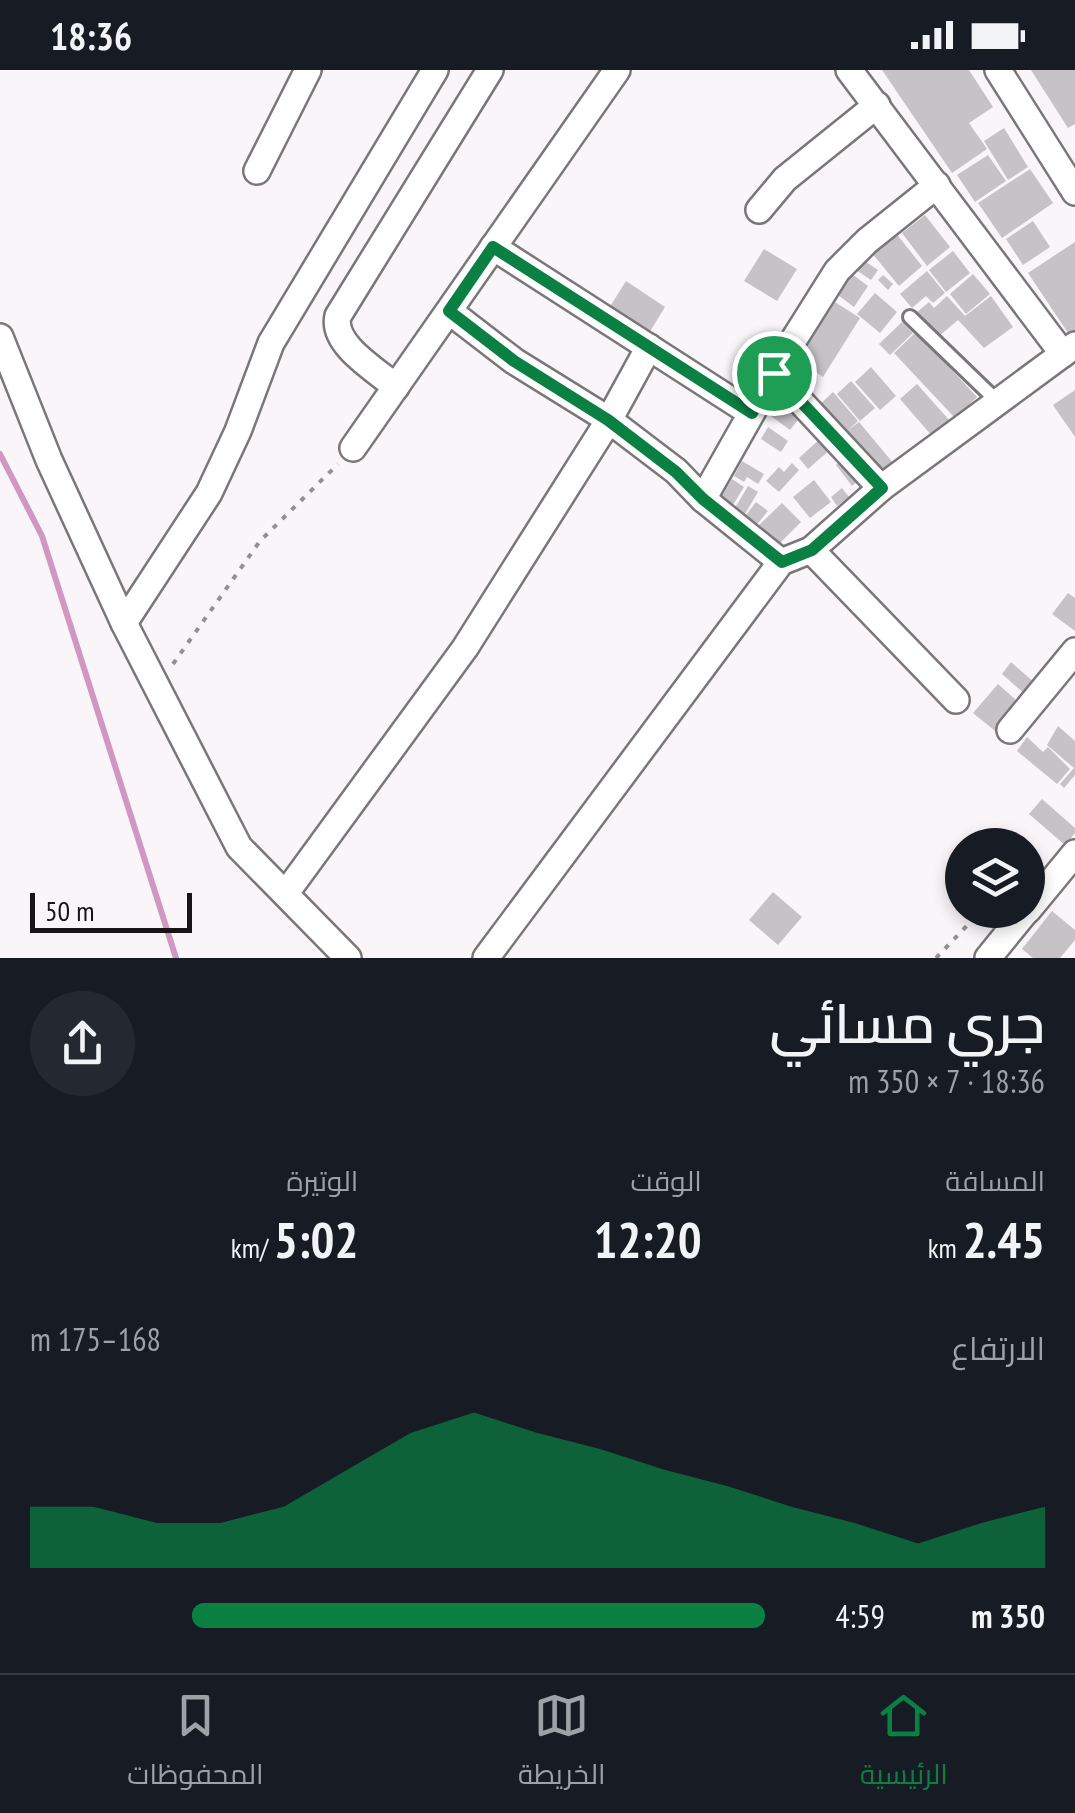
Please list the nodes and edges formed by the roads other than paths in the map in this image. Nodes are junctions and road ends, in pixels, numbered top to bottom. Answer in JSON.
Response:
{"nodes":[{"id":1,"x":308,"y":70,"type":"edge"},
{"id":2,"x":435,"y":70,"type":"edge"},
{"id":3,"x":617,"y":70,"type":"edge"},
{"id":4,"x":850,"y":70,"type":"edge"},
{"id":5,"x":998,"y":70,"type":"edge"},
{"id":6,"x":487,"y":71,"type":"edge"},
{"id":7,"x":877,"y":105,"type":"junction"},
{"id":8,"x":256,"y":170,"type":"dead end"},
{"id":9,"x":937,"y":185,"type":"junction"},
{"id":10,"x":1075,"y":192,"type":"edge"},
{"id":11,"x":759,"y":210,"type":"dead end"},
{"id":12,"x":493,"y":247,"type":"junction"},
{"id":13,"x":449,"y":311,"type":"junction"},
{"id":14,"x":910,"y":317,"type":"dead end"},
{"id":15,"x":0,"y":338,"type":"edge"},
{"id":16,"x":649,"y":347,"type":"junction"},
{"id":17,"x":1069,"y":349,"type":"edge"},
{"id":18,"x":774,"y":373,"type":"junction"},
{"id":19,"x":396,"y":386,"type":"junction"},
{"id":20,"x":998,"y":402,"type":"junction"},
{"id":21,"x":752,"y":413,"type":"junction"},
{"id":22,"x":608,"y":420,"type":"junction"},
{"id":23,"x":352,"y":448,"type":"road end"},
{"id":24,"x":882,"y":488,"type":"junction"},
{"id":25,"x":703,"y":499,"type":"junction"},
{"id":26,"x":812,"y":550,"type":"junction"},
{"id":27,"x":782,"y":562,"type":"junction"},
{"id":28,"x":124,"y":623,"type":"junction"},
{"id":29,"x":1075,"y":651,"type":"edge"},
{"id":30,"x":956,"y":700,"type":"dead end"},
{"id":31,"x":1010,"y":730,"type":"dead end"},
{"id":32,"x":1075,"y":854,"type":"edge"},
{"id":33,"x":1045,"y":889,"type":"edge"},
{"id":34,"x":286,"y":893,"type":"junction"},
{"id":35,"x":1012,"y":928,"type":"edge"},
{"id":36,"x":348,"y":958,"type":"edge"},
{"id":37,"x":486,"y":958,"type":"edge"},
{"id":38,"x":988,"y":958,"type":"edge"}],
"edges":[{"from":1,"to":8,"type":"street"},
{"from":2,"to":28,"type":"street"},
{"from":3,"to":12,"type":"street"},
{"from":4,"to":7,"type":"street"},
{"from":5,"to":10,"type":"street"},
{"from":6,"to":19,"type":"street"},
{"from":7,"to":9,"type":"street"},
{"from":7,"to":11,"type":"street"},
{"from":9,"to":17,"type":"street"},
{"from":9,"to":18,"type":"street"},
{"from":12,"to":13,"type":"street"},
{"from":12,"to":16,"type":"street"},
{"from":13,"to":19,"type":"street"},
{"from":13,"to":22,"type":"street"},
{"from":14,"to":20,"type":"lane"},
{"from":15,"to":28,"type":"street"},
{"from":16,"to":21,"type":"street"},
{"from":16,"to":22,"type":"street"},
{"from":17,"to":20,"type":"street"},
{"from":18,"to":21,"type":"street"},
{"from":18,"to":24,"type":"street"},
{"from":19,"to":23,"type":"street"},
{"from":20,"to":24,"type":"street"},
{"from":21,"to":25,"type":"street"},
{"from":22,"to":25,"type":"street"},
{"from":22,"to":34,"type":"street"},
{"from":24,"to":26,"type":"street"},
{"from":25,"to":27,"type":"street"},
{"from":26,"to":27,"type":"street"},
{"from":26,"to":30,"type":"street"},
{"from":27,"to":37,"type":"street"},
{"from":28,"to":34,"type":"street"},
{"from":29,"to":31,"type":"street"},
{"from":32,"to":33,"type":"street"},
{"from":34,"to":36,"type":"street"},
{"from":35,"to":38,"type":"street"}]}
